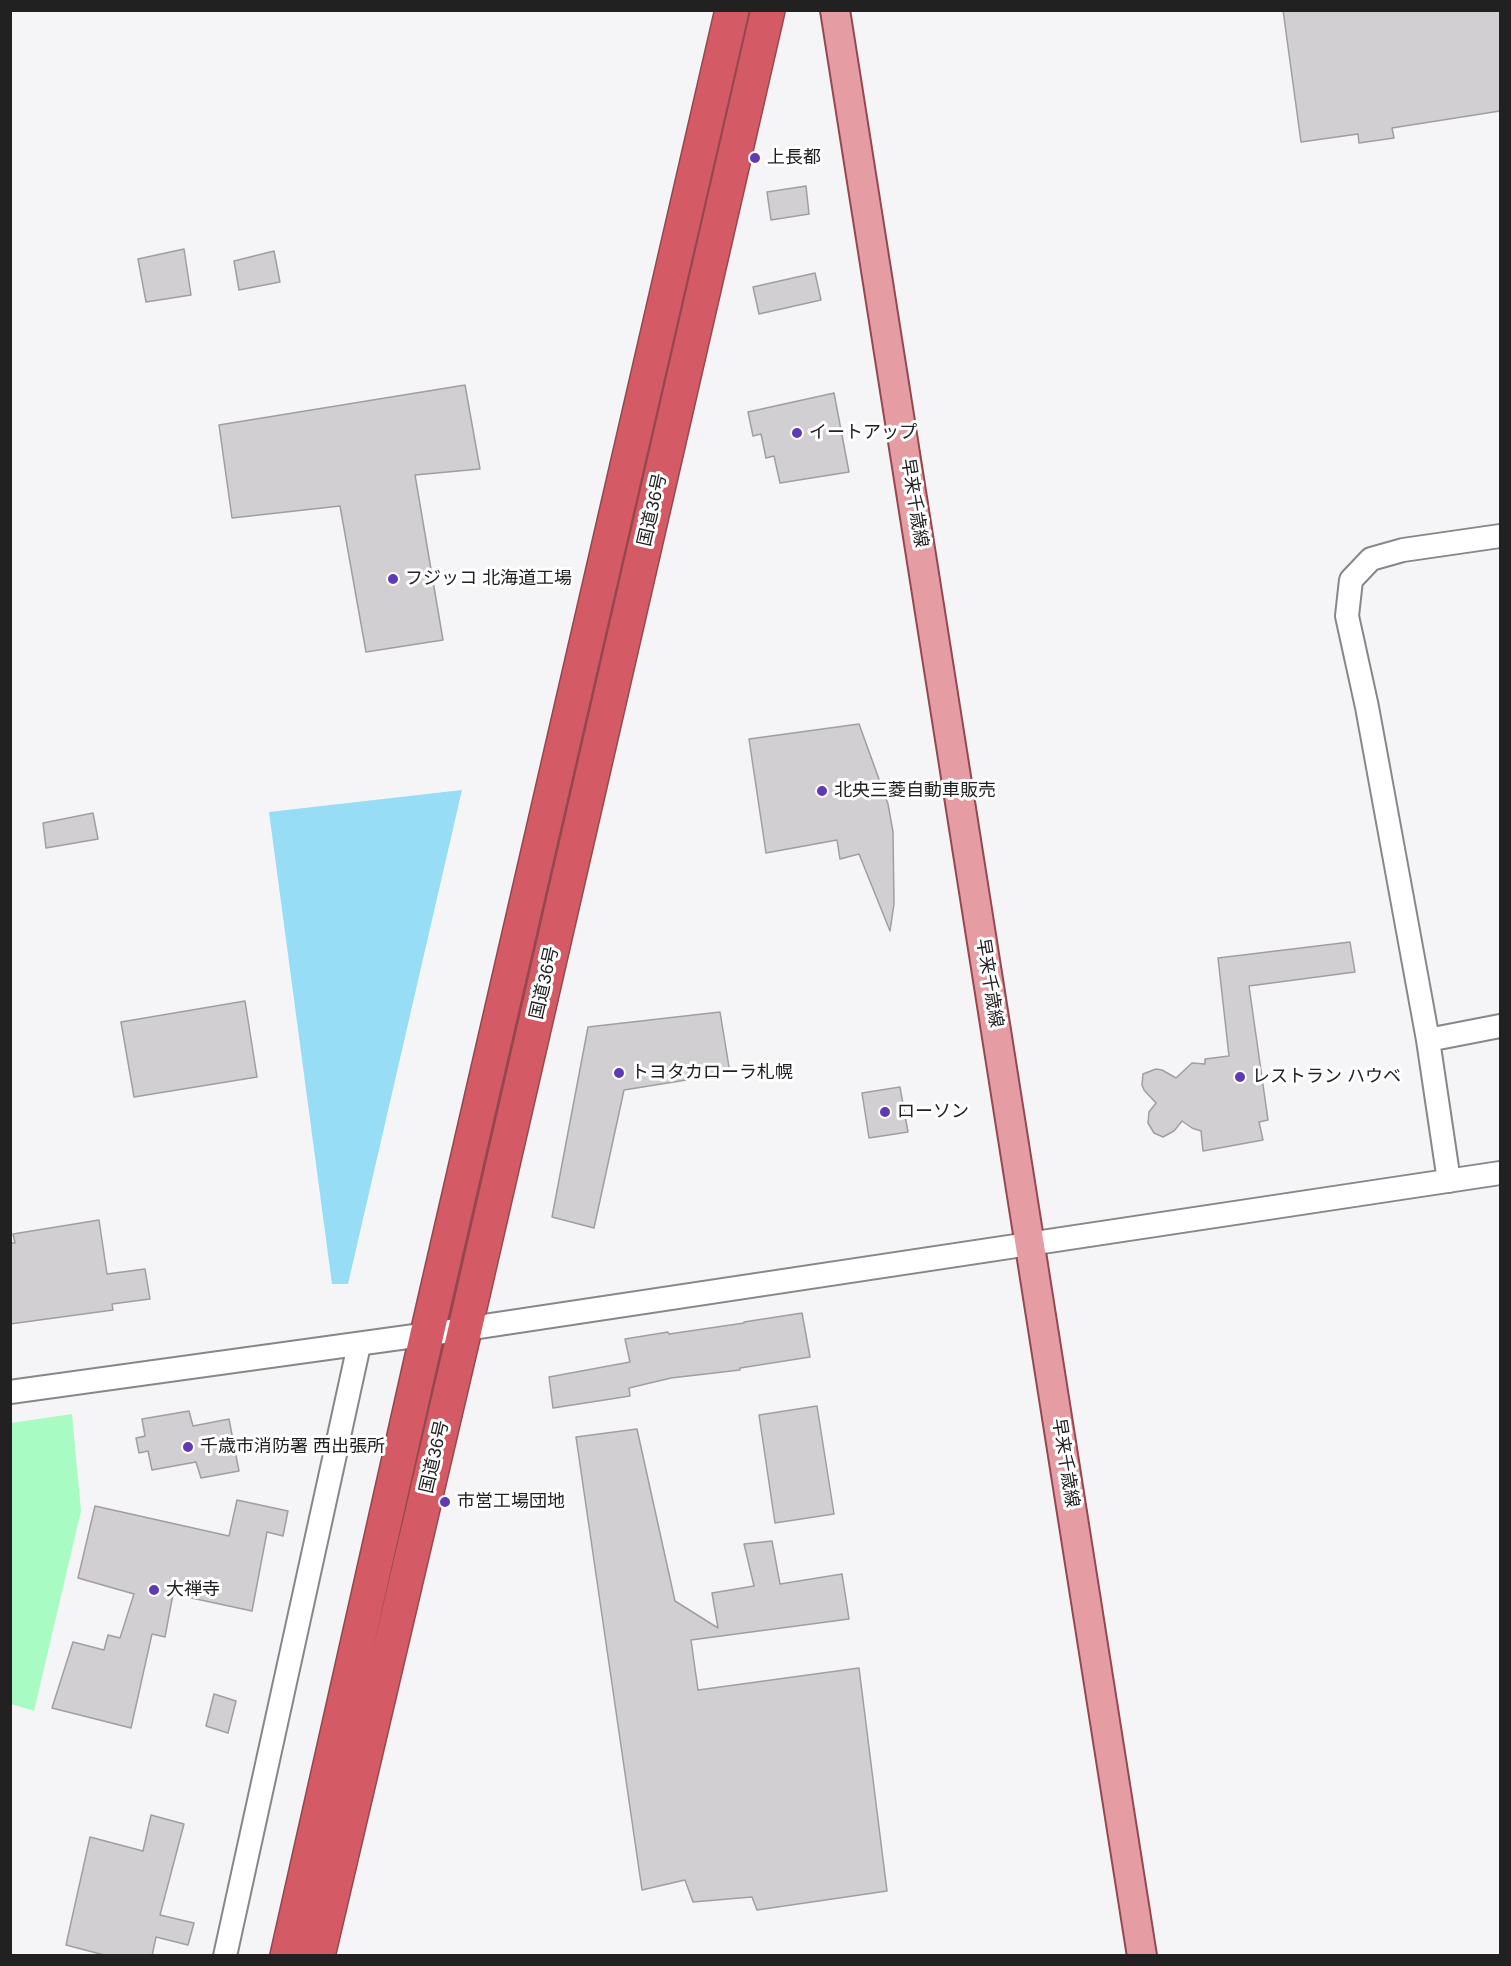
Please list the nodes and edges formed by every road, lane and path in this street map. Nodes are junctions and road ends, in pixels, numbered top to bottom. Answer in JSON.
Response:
{"nodes":[{"id":1,"x":732,"y":10,"type":"edge"},
{"id":2,"x":768,"y":10,"type":"edge"},
{"id":3,"x":835,"y":10,"type":"edge"},
{"id":4,"x":1500,"y":536,"type":"edge"},
{"id":5,"x":1500,"y":1026,"type":"edge"},
{"id":6,"x":1428,"y":1040,"type":"junction"},
{"id":7,"x":1500,"y":1173,"type":"edge"},
{"id":8,"x":1449,"y":1181,"type":"junction"},
{"id":9,"x":1030,"y":1244,"type":"junction"},
{"id":10,"x":465,"y":1329,"type":"junction"},
{"id":11,"x":427,"y":1334,"type":"junction"},
{"id":12,"x":360,"y":1345,"type":"junction"},
{"id":13,"x":10,"y":1392,"type":"edge"},
{"id":14,"x":225,"y":1956,"type":"edge"},
{"id":15,"x":287,"y":1956,"type":"edge"},
{"id":16,"x":318,"y":1956,"type":"edge"},
{"id":17,"x":1142,"y":1956,"type":"edge"}],
"edges":[{"from":1,"to":11,"type":"highway","name":"国道36号"},
{"from":2,"to":10,"type":"highway","name":"国道36号"},
{"from":3,"to":9,"type":"main road","name":"早来千歳線"},
{"from":4,"to":6,"type":"street"},
{"from":5,"to":6,"type":"street"},
{"from":6,"to":8,"type":"street"},
{"from":7,"to":8,"type":"street"},
{"from":8,"to":9,"type":"street"},
{"from":9,"to":10,"type":"street"},
{"from":9,"to":17,"type":"main road","name":"早来千歳線"},
{"from":10,"to":11,"type":"street"},
{"from":10,"to":16,"type":"highway","name":"国道36号"},
{"from":11,"to":12,"type":"street"},
{"from":11,"to":15,"type":"highway","name":"国道36号"},
{"from":12,"to":13,"type":"street"},
{"from":12,"to":14,"type":"street"}]}
